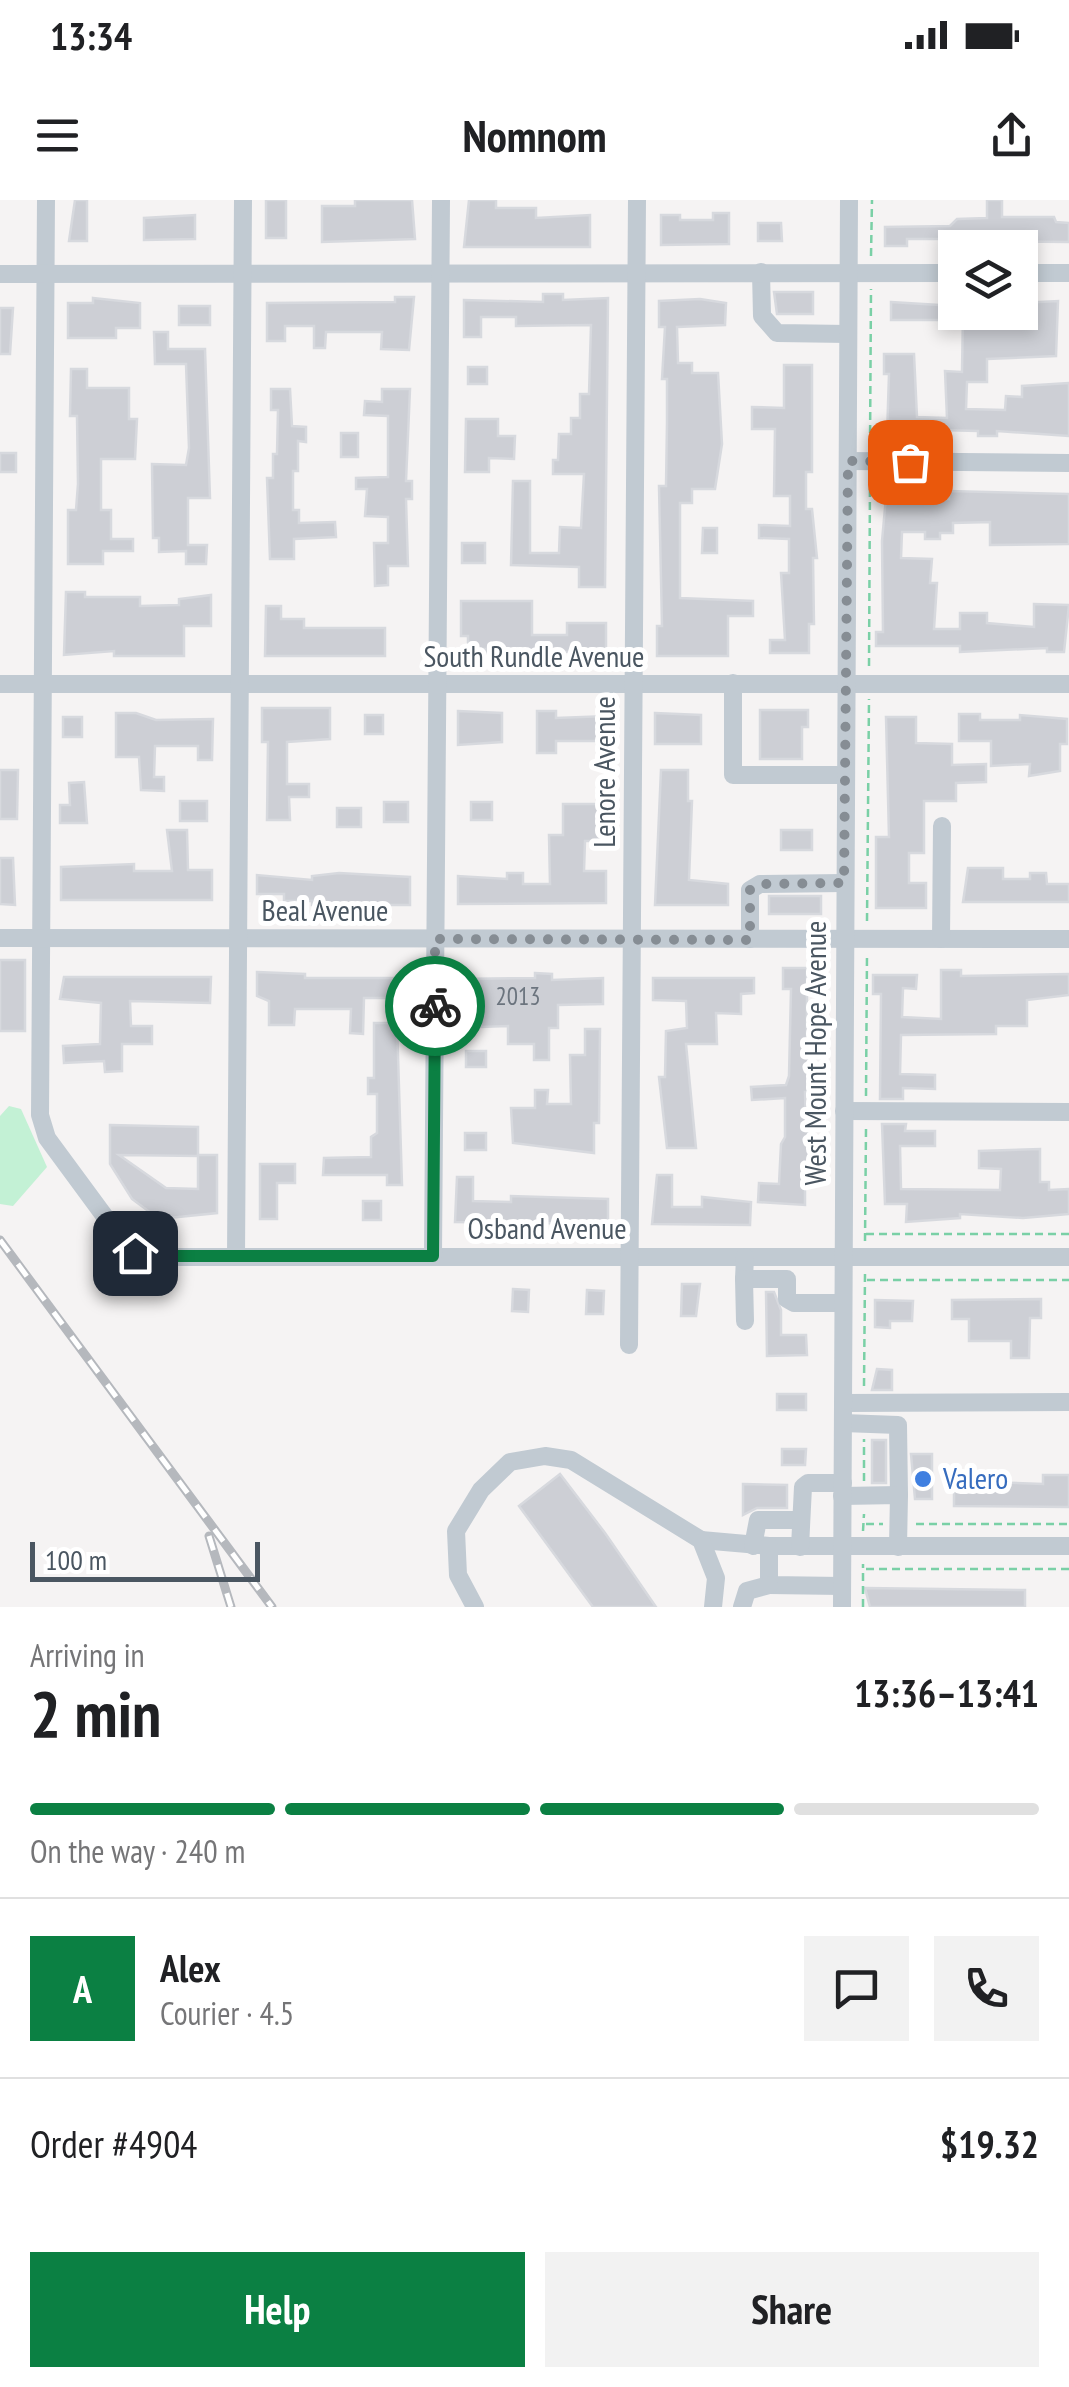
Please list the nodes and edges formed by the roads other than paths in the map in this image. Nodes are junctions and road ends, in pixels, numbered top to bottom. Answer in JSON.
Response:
{"nodes":[{"id":1,"x":46,"y":200,"type":"edge"},
{"id":2,"x":243,"y":200,"type":"edge"},
{"id":3,"x":440,"y":200,"type":"edge"},
{"id":4,"x":637,"y":200,"type":"edge"},
{"id":5,"x":849,"y":200,"type":"edge"},
{"id":6,"x":761,"y":272,"type":"junction"},
{"id":7,"x":848,"y":272,"type":"junction"},
{"id":8,"x":938,"y":272,"type":"edge"},
{"id":9,"x":243,"y":273,"type":"junction"},
{"id":10,"x":440,"y":273,"type":"junction"},
{"id":11,"x":637,"y":273,"type":"junction"},
{"id":12,"x":1038,"y":273,"type":"edge"},
{"id":13,"x":1069,"y":273,"type":"edge"},
{"id":14,"x":0,"y":274,"type":"edge"},
{"id":15,"x":46,"y":274,"type":"junction"},
{"id":16,"x":848,"y":334,"type":"junction"},
{"id":17,"x":848,"y":461,"type":"junction"},
{"id":18,"x":1069,"y":463,"type":"edge"},
{"id":19,"x":0,"y":684,"type":"edge"},
{"id":20,"x":41,"y":684,"type":"junction"},
{"id":21,"x":239,"y":684,"type":"junction"},
{"id":22,"x":733,"y":684,"type":"junction"},
{"id":23,"x":846,"y":684,"type":"junction"},
{"id":24,"x":1069,"y":684,"type":"edge"},
{"id":25,"x":437,"y":685,"type":"junction"},
{"id":26,"x":633,"y":685,"type":"junction"},
{"id":27,"x":845,"y":775,"type":"junction"},
{"id":28,"x":942,"y":826,"type":"dead end"},
{"id":29,"x":844,"y":883,"type":"junction"},
{"id":30,"x":41,"y":937,"type":"junction"},
{"id":31,"x":0,"y":938,"type":"edge"},
{"id":32,"x":238,"y":938,"type":"junction"},
{"id":33,"x":632,"y":938,"type":"junction"},
{"id":34,"x":435,"y":939,"type":"junction"},
{"id":35,"x":1069,"y":939,"type":"edge"},
{"id":36,"x":750,"y":940,"type":"junction"},
{"id":37,"x":844,"y":940,"type":"junction"},
{"id":38,"x":941,"y":940,"type":"junction"},
{"id":39,"x":844,"y":1111,"type":"junction"},
{"id":40,"x":1069,"y":1112,"type":"edge"},
{"id":41,"x":433,"y":1256,"type":"junction"},
{"id":42,"x":236,"y":1257,"type":"junction"},
{"id":43,"x":745,"y":1257,"type":"junction"},
{"id":44,"x":844,"y":1257,"type":"junction"},
{"id":45,"x":1069,"y":1257,"type":"edge"},
{"id":46,"x":630,"y":1258,"type":"junction"},
{"id":47,"x":744,"y":1279,"type":"junction"},
{"id":48,"x":843,"y":1303,"type":"junction"},
{"id":49,"x":745,"y":1321,"type":"dead end"},
{"id":50,"x":629,"y":1345,"type":"dead end"},
{"id":51,"x":1069,"y":1402,"type":"edge"},
{"id":52,"x":843,"y":1403,"type":"junction"},
{"id":53,"x":843,"y":1422,"type":"junction"},
{"id":54,"x":842,"y":1490,"type":"junction"},
{"id":55,"x":898,"y":1495,"type":"junction"},
{"id":56,"x":800,"y":1520,"type":"junction"},
{"id":57,"x":702,"y":1540,"type":"junction"},
{"id":58,"x":762,"y":1546,"type":"junction"},
{"id":59,"x":1069,"y":1546,"type":"edge"},
{"id":60,"x":800,"y":1547,"type":"junction"},
{"id":61,"x":842,"y":1547,"type":"junction"},
{"id":62,"x":898,"y":1547,"type":"junction"},
{"id":63,"x":770,"y":1585,"type":"junction"},
{"id":64,"x":842,"y":1586,"type":"junction"},
{"id":65,"x":475,"y":1607,"type":"edge"},
{"id":66,"x":712,"y":1607,"type":"edge"},
{"id":67,"x":742,"y":1607,"type":"edge"},
{"id":68,"x":842,"y":1607,"type":"edge"}],
"edges":[{"from":1,"to":15,"type":"street"},
{"from":2,"to":9,"type":"street"},
{"from":3,"to":10,"type":"street"},
{"from":4,"to":11,"type":"street","name":"Lenore Avenue"},
{"from":5,"to":7,"type":"street","name":"West Mount Hope Avenue"},
{"from":6,"to":7,"type":"street"},
{"from":6,"to":11,"type":"street"},
{"from":6,"to":16,"type":"street"},
{"from":7,"to":8,"type":"street"},
{"from":7,"to":16,"type":"street","name":"West Mount Hope Avenue"},
{"from":9,"to":10,"type":"street"},
{"from":9,"to":15,"type":"street"},
{"from":9,"to":21,"type":"street"},
{"from":10,"to":11,"type":"street"},
{"from":10,"to":25,"type":"street"},
{"from":11,"to":26,"type":"street","name":"Lenore Avenue"},
{"from":12,"to":13,"type":"street"},
{"from":14,"to":15,"type":"street"},
{"from":15,"to":20,"type":"street"},
{"from":16,"to":17,"type":"street","name":"West Mount Hope Avenue"},
{"from":17,"to":18,"type":"street"},
{"from":17,"to":23,"type":"street","name":"West Mount Hope Avenue"},
{"from":19,"to":20,"type":"street","name":"South Rundle Avenue"},
{"from":20,"to":21,"type":"street","name":"South Rundle Avenue"},
{"from":20,"to":30,"type":"street"},
{"from":21,"to":25,"type":"street","name":"South Rundle Avenue"},
{"from":21,"to":32,"type":"street"},
{"from":22,"to":23,"type":"street","name":"South Rundle Avenue"},
{"from":22,"to":26,"type":"street","name":"South Rundle Avenue"},
{"from":22,"to":27,"type":"street"},
{"from":23,"to":24,"type":"street","name":"South Rundle Avenue"},
{"from":23,"to":27,"type":"street","name":"West Mount Hope Avenue"},
{"from":25,"to":26,"type":"street","name":"South Rundle Avenue"},
{"from":25,"to":34,"type":"street"},
{"from":26,"to":33,"type":"street","name":"Lenore Avenue"},
{"from":27,"to":29,"type":"street","name":"West Mount Hope Avenue"},
{"from":28,"to":38,"type":"street"},
{"from":29,"to":36,"type":"street"},
{"from":29,"to":37,"type":"street","name":"West Mount Hope Avenue"},
{"from":30,"to":31,"type":"street","name":"Beal Avenue"},
{"from":30,"to":32,"type":"street","name":"Beal Avenue"},
{"from":30,"to":42,"type":"street","name":"Osband Avenue"},
{"from":32,"to":34,"type":"street","name":"Beal Avenue"},
{"from":32,"to":42,"type":"street"},
{"from":33,"to":34,"type":"street","name":"Beal Avenue"},
{"from":33,"to":36,"type":"street","name":"Beal Avenue"},
{"from":33,"to":46,"type":"street","name":"Lenore Avenue"},
{"from":34,"to":41,"type":"street"},
{"from":35,"to":38,"type":"street","name":"Beal Avenue"},
{"from":36,"to":37,"type":"street","name":"Beal Avenue"},
{"from":37,"to":38,"type":"street","name":"Beal Avenue"},
{"from":37,"to":39,"type":"street","name":"West Mount Hope Avenue"},
{"from":39,"to":40,"type":"street"},
{"from":39,"to":44,"type":"street","name":"West Mount Hope Avenue"},
{"from":41,"to":42,"type":"street","name":"Osband Avenue"},
{"from":41,"to":46,"type":"street","name":"Osband Avenue"},
{"from":43,"to":44,"type":"street","name":"Osband Avenue"},
{"from":43,"to":46,"type":"street","name":"Osband Avenue"},
{"from":43,"to":47,"type":"street"},
{"from":44,"to":45,"type":"street","name":"Osband Avenue"},
{"from":44,"to":48,"type":"street","name":"West Mount Hope Avenue"},
{"from":46,"to":50,"type":"street","name":"Lenore Avenue"},
{"from":47,"to":48,"type":"street"},
{"from":47,"to":49,"type":"street"},
{"from":48,"to":52,"type":"street","name":"West Mount Hope Avenue"},
{"from":51,"to":52,"type":"street"},
{"from":52,"to":53,"type":"street","name":"West Mount Hope Avenue"},
{"from":53,"to":54,"type":"street","name":"West Mount Hope Avenue"},
{"from":53,"to":55,"type":"street"},
{"from":54,"to":55,"type":"street"},
{"from":54,"to":56,"type":"street"},
{"from":54,"to":61,"type":"street","name":"West Mount Hope Avenue"},
{"from":55,"to":62,"type":"street"},
{"from":56,"to":58,"type":"street"},
{"from":56,"to":60,"type":"street"},
{"from":57,"to":58,"type":"street"},
{"from":57,"to":65,"type":"street"},
{"from":57,"to":66,"type":"street"},
{"from":58,"to":60,"type":"street"},
{"from":58,"to":63,"type":"street"},
{"from":59,"to":62,"type":"street"},
{"from":60,"to":61,"type":"street"},
{"from":61,"to":62,"type":"street"},
{"from":61,"to":64,"type":"street","name":"West Mount Hope Avenue"},
{"from":63,"to":64,"type":"street"},
{"from":63,"to":67,"type":"street"},
{"from":64,"to":68,"type":"street","name":"West Mount Hope Avenue"}]}
